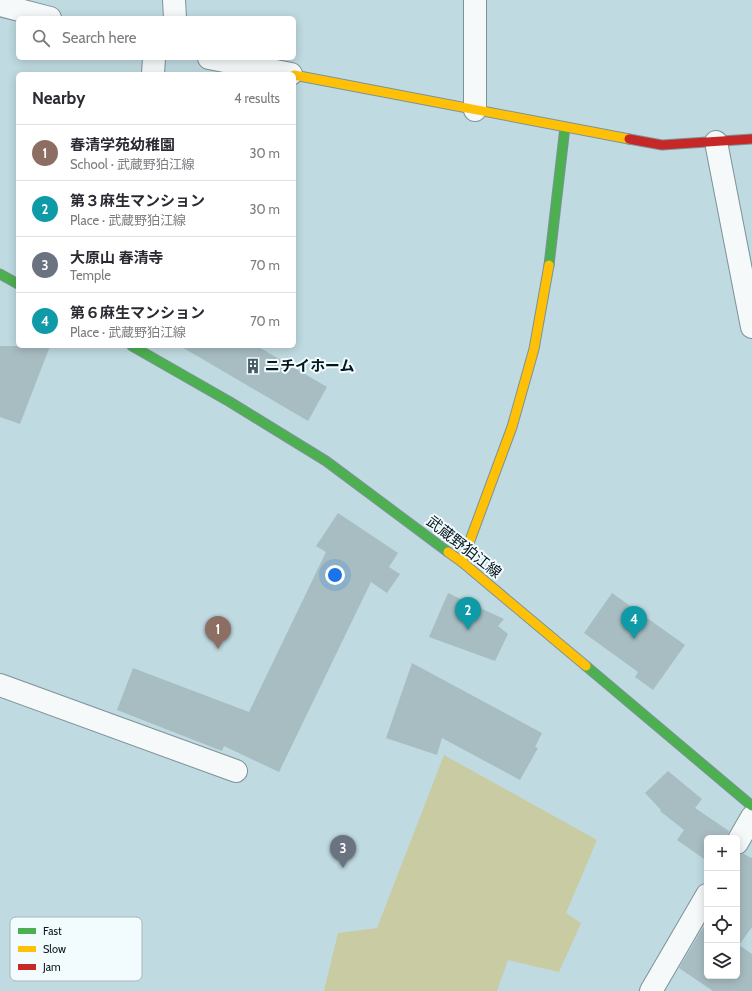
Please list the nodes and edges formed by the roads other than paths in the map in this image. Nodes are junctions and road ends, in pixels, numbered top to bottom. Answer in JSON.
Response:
{"nodes":[{"id":1,"x":174,"y":0,"type":"edge"},
{"id":2,"x":475,"y":0,"type":"edge"},
{"id":3,"x":0,"y":5,"type":"edge"},
{"id":4,"x":42,"y":16,"type":"edge"},
{"id":5,"x":175,"y":16,"type":"edge"},
{"id":6,"x":154,"y":60,"type":"edge"},
{"id":7,"x":219,"y":60,"type":"edge"},
{"id":8,"x":153,"y":72,"type":"edge"},
{"id":9,"x":281,"y":72,"type":"edge"},
{"id":10,"x":296,"y":75,"type":"edge"},
{"id":11,"x":475,"y":110,"type":"junction"},
{"id":12,"x":565,"y":127,"type":"junction"},
{"id":13,"x":752,"y":139,"type":"edge"},
{"id":14,"x":716,"y":142,"type":"junction"},
{"id":15,"x":0,"y":274,"type":"edge"},
{"id":16,"x":16,"y":283,"type":"edge"},
{"id":17,"x":752,"y":327,"type":"edge"},
{"id":18,"x":136,"y":348,"type":"edge"},
{"id":19,"x":462,"y":562,"type":"junction"},
{"id":20,"x":0,"y":685,"type":"edge"},
{"id":21,"x":236,"y":771,"type":"dead end"},
{"id":22,"x":752,"y":806,"type":"edge"},
{"id":23,"x":752,"y":817,"type":"edge"},
{"id":24,"x":740,"y":838,"type":"edge"},
{"id":25,"x":704,"y":900,"type":"edge"},
{"id":26,"x":651,"y":991,"type":"edge"}],
"edges":[{"from":1,"to":5,"type":"street"},
{"from":2,"to":11,"type":"street"},
{"from":3,"to":4,"type":"street"},
{"from":6,"to":8,"type":"street"},
{"from":7,"to":9,"type":"street"},
{"from":10,"to":11,"type":"street"},
{"from":11,"to":12,"type":"street"},
{"from":12,"to":14,"type":"street"},
{"from":12,"to":19,"type":"street"},
{"from":13,"to":14,"type":"street"},
{"from":14,"to":17,"type":"street"},
{"from":15,"to":16,"type":"street"},
{"from":18,"to":19,"type":"street","name":"武蔵野狛江線"},
{"from":19,"to":22,"type":"street","name":"武蔵野狛江線"},
{"from":20,"to":21,"type":"street"},
{"from":23,"to":24,"type":"street"},
{"from":25,"to":26,"type":"street"}]}
